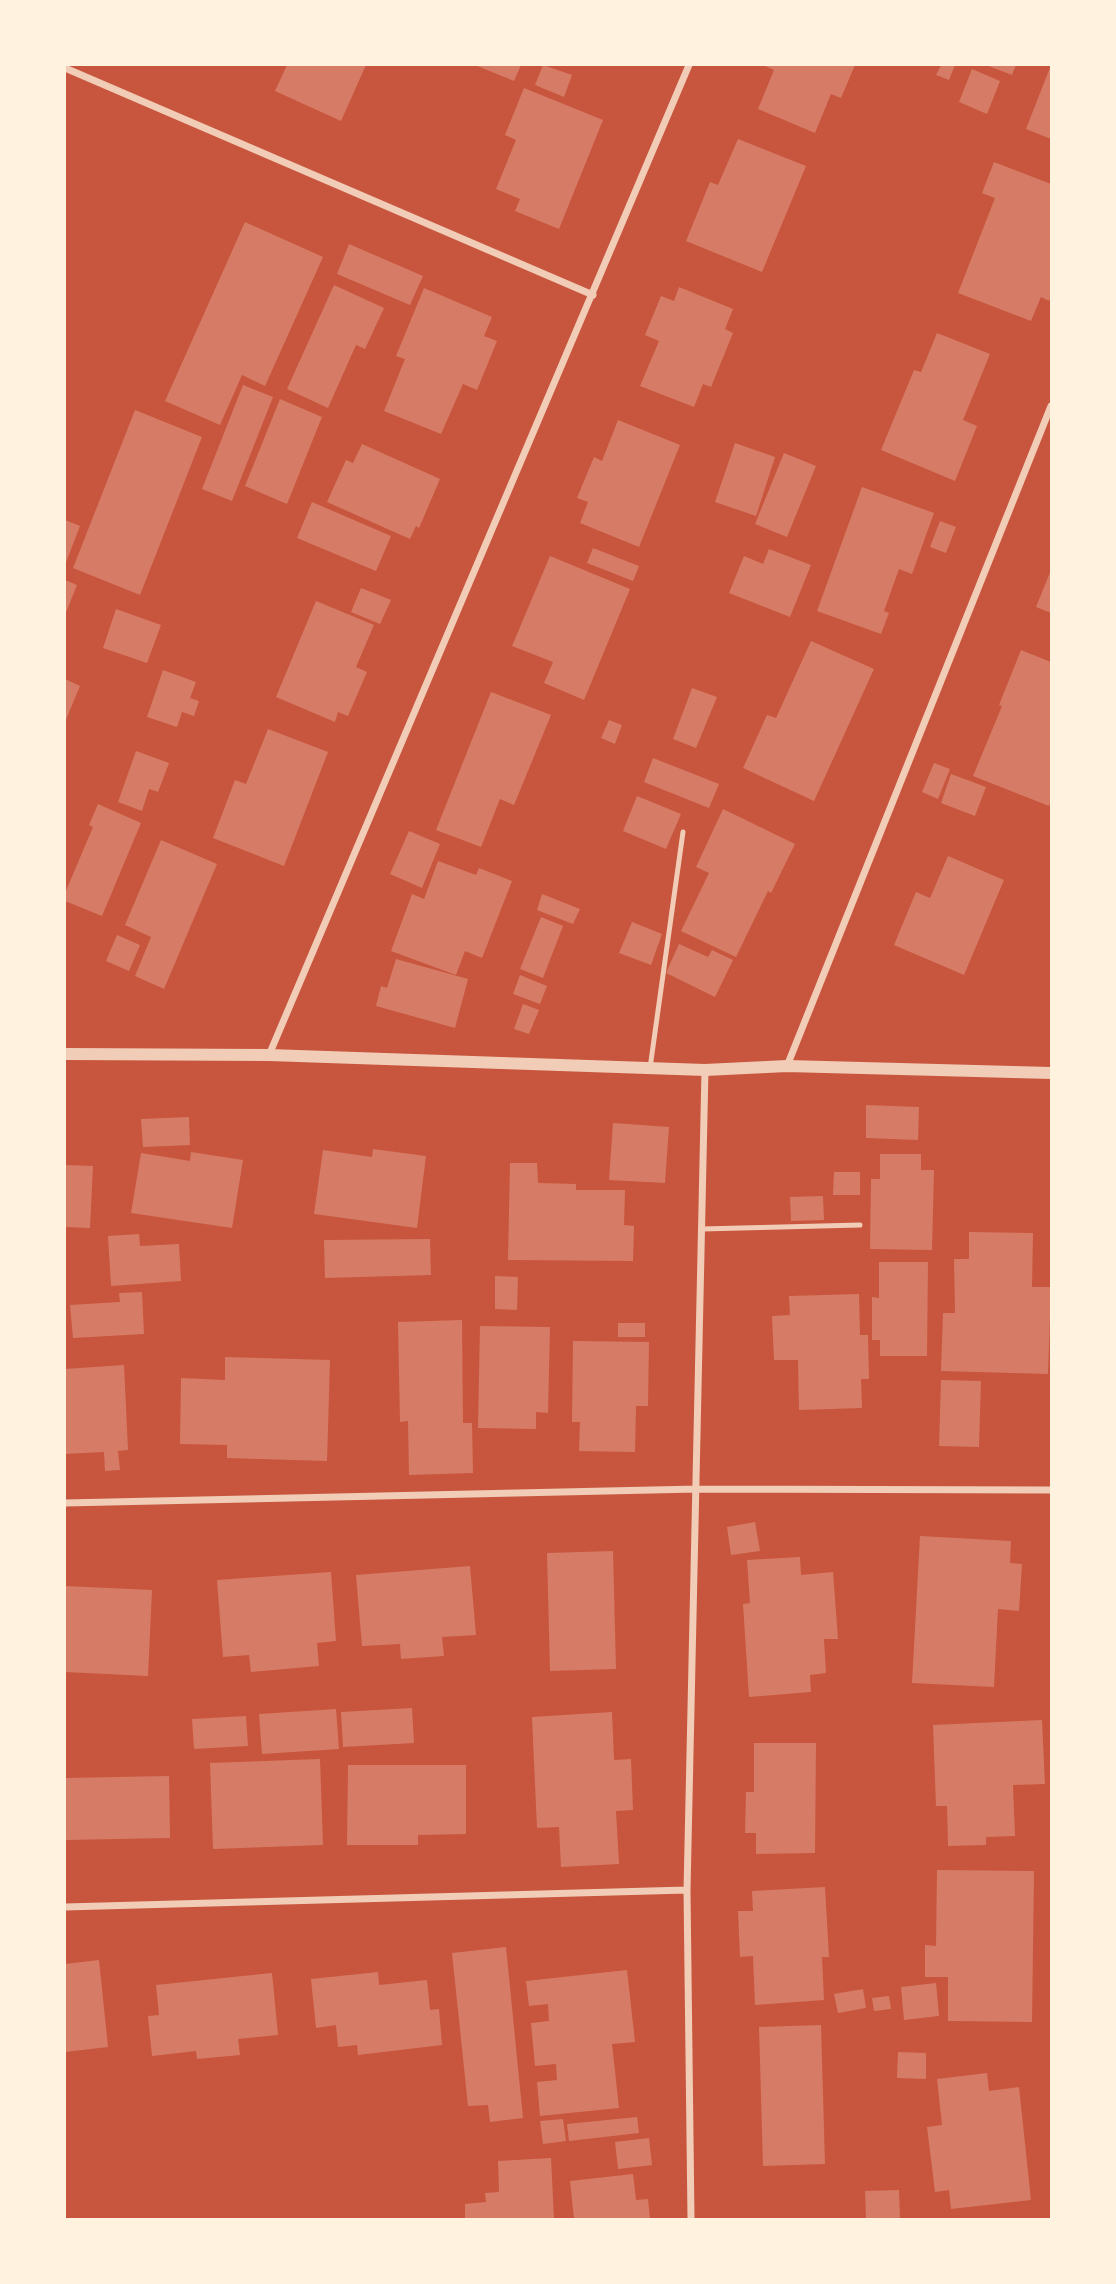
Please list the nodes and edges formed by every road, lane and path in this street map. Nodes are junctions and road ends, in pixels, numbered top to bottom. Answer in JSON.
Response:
{"nodes":[{"id":1,"x":689,"y":65,"type":"edge"},
{"id":2,"x":65,"y":68,"type":"edge"},
{"id":3,"x":593,"y":295,"type":"junction"},
{"id":4,"x":1051,"y":406,"type":"edge"},
{"id":5,"x":683,"y":832,"type":"dead end"},
{"id":6,"x":65,"y":1054,"type":"edge"},
{"id":7,"x":269,"y":1055,"type":"junction"},
{"id":8,"x":788,"y":1066,"type":"junction"},
{"id":9,"x":650,"y":1068,"type":"junction"},
{"id":10,"x":705,"y":1070,"type":"junction"},
{"id":11,"x":1051,"y":1073,"type":"edge"},
{"id":12,"x":860,"y":1225,"type":"dead end"},
{"id":13,"x":702,"y":1229,"type":"junction"},
{"id":14,"x":697,"y":1489,"type":"junction"},
{"id":15,"x":1051,"y":1490,"type":"edge"},
{"id":16,"x":65,"y":1503,"type":"edge"},
{"id":17,"x":687,"y":1890,"type":"junction"},
{"id":18,"x":65,"y":1907,"type":"edge"},
{"id":19,"x":691,"y":2219,"type":"edge"}],
"edges":[{"from":1,"to":3,"type":"street"},
{"from":2,"to":3,"type":"street"},
{"from":3,"to":7,"type":"street"},
{"from":4,"to":8,"type":"street"},
{"from":5,"to":9,"type":"lane"},
{"from":6,"to":7,"type":"street"},
{"from":7,"to":9,"type":"street"},
{"from":8,"to":10,"type":"street"},
{"from":8,"to":11,"type":"street"},
{"from":9,"to":10,"type":"street"},
{"from":10,"to":13,"type":"street"},
{"from":12,"to":13,"type":"lane"},
{"from":13,"to":14,"type":"street"},
{"from":14,"to":15,"type":"street"},
{"from":14,"to":16,"type":"street"},
{"from":14,"to":17,"type":"street"},
{"from":17,"to":18,"type":"street"},
{"from":17,"to":19,"type":"street"}]}
